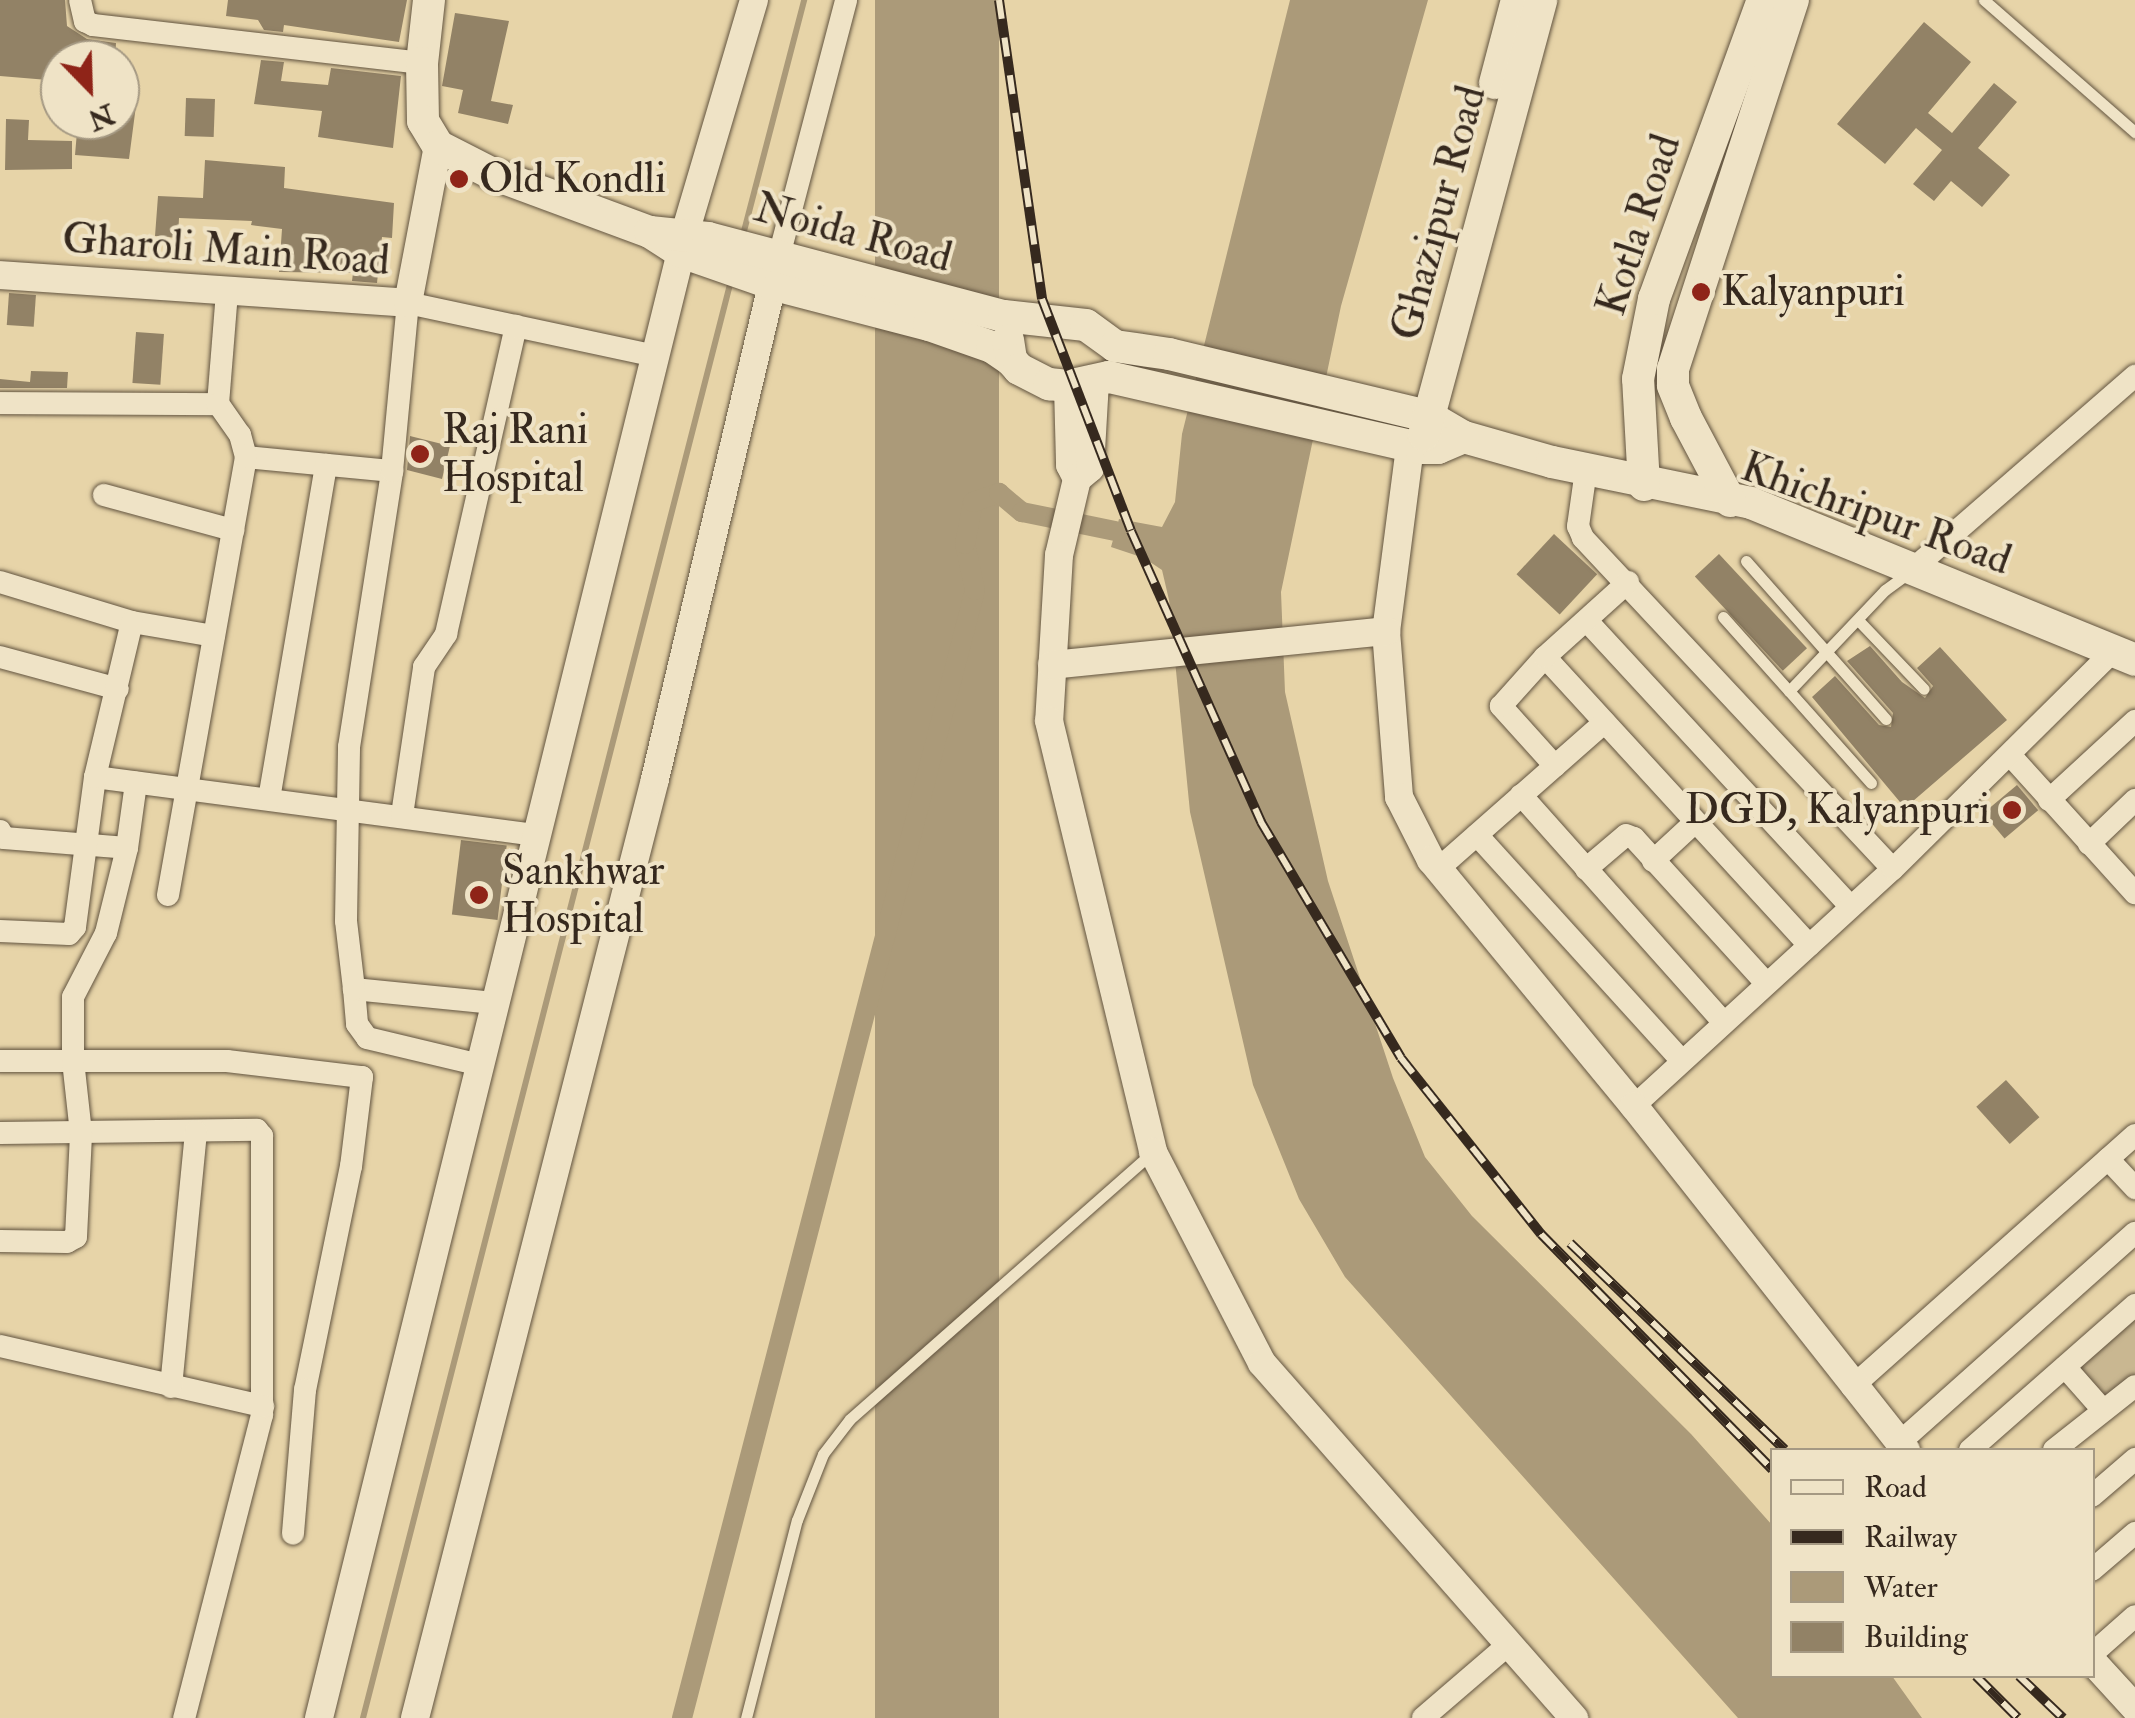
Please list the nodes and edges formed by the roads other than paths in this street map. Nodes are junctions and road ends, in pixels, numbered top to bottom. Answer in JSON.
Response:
{"nodes":[{"id":1,"x":80,"y":0,"type":"edge"},
{"id":2,"x":429,"y":0,"type":"edge"},
{"id":3,"x":754,"y":0,"type":"edge"},
{"id":4,"x":846,"y":0,"type":"edge"},
{"id":5,"x":1517,"y":0,"type":"edge"},
{"id":6,"x":1541,"y":0,"type":"edge"},
{"id":7,"x":1764,"y":0,"type":"edge"},
{"id":8,"x":1793,"y":0,"type":"edge"},
{"id":9,"x":1984,"y":0,"type":"edge"},
{"id":10,"x":422,"y":63,"type":"junction"},
{"id":11,"x":2135,"y":132,"type":"edge"},
{"id":12,"x":438,"y":146,"type":"junction"},
{"id":13,"x":695,"y":246,"type":"junction"},
{"id":14,"x":770,"y":268,"type":"junction"},
{"id":15,"x":0,"y":275,"type":"edge"},
{"id":16,"x":227,"y":291,"type":"junction"},
{"id":17,"x":408,"y":303,"type":"junction"},
{"id":18,"x":932,"y":312,"type":"junction"},
{"id":19,"x":1034,"y":319,"type":"junction"},
{"id":20,"x":516,"y":326,"type":"junction"},
{"id":21,"x":655,"y":356,"type":"junction"},
{"id":22,"x":1010,"y":360,"type":"junction"},
{"id":23,"x":1097,"y":372,"type":"junction"},
{"id":24,"x":2135,"y":376,"type":"edge"},
{"id":25,"x":1638,"y":379,"type":"junction"},
{"id":26,"x":1673,"y":385,"type":"junction"},
{"id":27,"x":0,"y":403,"type":"edge"},
{"id":28,"x":218,"y":404,"type":"junction"},
{"id":29,"x":1404,"y":431,"type":"junction"},
{"id":30,"x":246,"y":457,"type":"junction"},
{"id":31,"x":326,"y":465,"type":"junction"},
{"id":32,"x":1586,"y":470,"type":"junction"},
{"id":33,"x":392,"y":471,"type":"junction"},
{"id":34,"x":1644,"y":484,"type":"junction"},
{"id":35,"x":104,"y":494,"type":"dead end"},
{"id":36,"x":1730,"y":500,"type":"junction"},
{"id":37,"x":233,"y":530,"type":"junction"},
{"id":38,"x":1746,"y":561,"type":"dead end"},
{"id":39,"x":1914,"y":568,"type":"junction"},
{"id":40,"x":0,"y":582,"type":"edge"},
{"id":41,"x":1628,"y":582,"type":"junction"},
{"id":42,"x":1723,"y":617,"type":"dead end"},
{"id":43,"x":1858,"y":620,"type":"junction"},
{"id":44,"x":1587,"y":621,"type":"junction"},
{"id":45,"x":132,"y":622,"type":"junction"},
{"id":46,"x":1386,"y":630,"type":"junction"},
{"id":47,"x":214,"y":636,"type":"junction"},
{"id":48,"x":1828,"y":654,"type":"junction"},
{"id":49,"x":2124,"y":656,"type":"edge"},
{"id":50,"x":0,"y":657,"type":"edge"},
{"id":51,"x":1544,"y":657,"type":"junction"},
{"id":52,"x":1052,"y":665,"type":"junction"},
{"id":53,"x":118,"y":689,"type":"junction"},
{"id":54,"x":1924,"y":689,"type":"dead end"},
{"id":55,"x":1789,"y":691,"type":"junction"},
{"id":56,"x":1886,"y":719,"type":"dead end"},
{"id":57,"x":2135,"y":721,"type":"edge"},
{"id":58,"x":1604,"y":722,"type":"junction"},
{"id":59,"x":2011,"y":756,"type":"junction"},
{"id":60,"x":1555,"y":766,"type":"junction"},
{"id":61,"x":95,"y":777,"type":"junction"},
{"id":62,"x":1871,"y":783,"type":"dead end"},
{"id":63,"x":136,"y":784,"type":"junction"},
{"id":64,"x":186,"y":791,"type":"junction"},
{"id":65,"x":1522,"y":796,"type":"junction"},
{"id":66,"x":269,"y":799,"type":"junction"},
{"id":67,"x":2049,"y":800,"type":"junction"},
{"id":68,"x":2135,"y":800,"type":"edge"},
{"id":69,"x":346,"y":807,"type":"junction"},
{"id":70,"x":402,"y":815,"type":"junction"},
{"id":71,"x":1694,"y":823,"type":"junction"},
{"id":72,"x":0,"y":831,"type":"edge"},
{"id":73,"x":536,"y":835,"type":"junction"},
{"id":74,"x":1477,"y":835,"type":"junction"},
{"id":75,"x":84,"y":842,"type":"junction"},
{"id":76,"x":2089,"y":844,"type":"junction"},
{"id":77,"x":128,"y":848,"type":"junction"},
{"id":78,"x":1652,"y":861,"type":"junction"},
{"id":79,"x":1438,"y":869,"type":"junction"},
{"id":80,"x":1586,"y":869,"type":"junction"},
{"id":81,"x":1893,"y":869,"type":"junction"},
{"id":82,"x":2132,"y":885,"type":"edge"},
{"id":83,"x":168,"y":895,"type":"dead end"},
{"id":84,"x":1850,"y":906,"type":"junction"},
{"id":85,"x":0,"y":932,"type":"edge"},
{"id":86,"x":1808,"y":945,"type":"junction"},
{"id":87,"x":1765,"y":982,"type":"junction"},
{"id":88,"x":354,"y":990,"type":"junction"},
{"id":89,"x":494,"y":1003,"type":"junction"},
{"id":90,"x":1723,"y":1022,"type":"junction"},
{"id":91,"x":367,"y":1038,"type":"junction"},
{"id":92,"x":73,"y":1060,"type":"junction"},
{"id":93,"x":1681,"y":1060,"type":"junction"},
{"id":94,"x":0,"y":1061,"type":"edge"},
{"id":95,"x":480,"y":1065,"type":"junction"},
{"id":96,"x":362,"y":1077,"type":"junction"},
{"id":97,"x":1634,"y":1106,"type":"junction"},
{"id":98,"x":196,"y":1131,"type":"junction"},
{"id":99,"x":0,"y":1132,"type":"edge"},
{"id":100,"x":80,"y":1133,"type":"junction"},
{"id":101,"x":2135,"y":1135,"type":"edge"},
{"id":102,"x":1152,"y":1152,"type":"junction"},
{"id":103,"x":2108,"y":1159,"type":"junction"},
{"id":104,"x":2135,"y":1188,"type":"edge"},
{"id":105,"x":2135,"y":1233,"type":"edge"},
{"id":106,"x":0,"y":1240,"type":"edge"},
{"id":107,"x":2135,"y":1306,"type":"edge"},
{"id":108,"x":0,"y":1346,"type":"edge"},
{"id":109,"x":2065,"y":1367,"type":"junction"},
{"id":110,"x":2135,"y":1386,"type":"edge"},
{"id":111,"x":171,"y":1387,"type":"junction"},
{"id":112,"x":1852,"y":1387,"type":"junction"},
{"id":113,"x":263,"y":1406,"type":"junction"},
{"id":114,"x":2102,"y":1409,"type":"junction"},
{"id":115,"x":1902,"y":1447,"type":"edge"},
{"id":116,"x":1972,"y":1448,"type":"edge"},
{"id":117,"x":2056,"y":1448,"type":"edge"},
{"id":118,"x":2135,"y":1459,"type":"edge"},
{"id":119,"x":2095,"y":1493,"type":"edge"},
{"id":120,"x":292,"y":1533,"type":"dead end"},
{"id":121,"x":2135,"y":1533,"type":"edge"},
{"id":122,"x":2095,"y":1567,"type":"edge"},
{"id":123,"x":2135,"y":1616,"type":"edge"},
{"id":124,"x":1508,"y":1644,"type":"junction"},
{"id":125,"x":2095,"y":1654,"type":"edge"},
{"id":126,"x":2095,"y":1661,"type":"edge"},
{"id":127,"x":2135,"y":1708,"type":"edge"},
{"id":128,"x":184,"y":1718,"type":"edge"},
{"id":129,"x":320,"y":1718,"type":"edge"},
{"id":130,"x":415,"y":1718,"type":"edge"},
{"id":131,"x":746,"y":1718,"type":"edge"},
{"id":132,"x":1423,"y":1718,"type":"edge"},
{"id":133,"x":1574,"y":1718,"type":"edge"}],
"edges":[{"from":1,"to":10,"type":"street"},
{"from":2,"to":10,"type":"main road"},
{"from":3,"to":13,"type":"street"},
{"from":4,"to":14,"type":"street"},
{"from":5,"to":29,"type":"main road","name":"Ghazipur Road"},
{"from":6,"to":29,"type":"main road","name":"Ghazipur Road"},
{"from":7,"to":25,"type":"main road","name":"Kotla Road"},
{"from":8,"to":26,"type":"main road","name":"Kotla Road"},
{"from":9,"to":11,"type":"lane"},
{"from":10,"to":12,"type":"main road"},
{"from":12,"to":13,"type":"main road","name":"Noida Road"},
{"from":12,"to":17,"type":"street","name":"Gharoli Main Road"},
{"from":13,"to":14,"type":"main road","name":"Noida Road"},
{"from":13,"to":21,"type":"street"},
{"from":14,"to":18,"type":"main road","name":"Noida Road"},
{"from":14,"to":130,"type":"street"},
{"from":15,"to":16,"type":"street","name":"Gharoli Main Road"},
{"from":16,"to":17,"type":"street","name":"Gharoli Main Road"},
{"from":16,"to":28,"type":"street"},
{"from":17,"to":20,"type":"street"},
{"from":17,"to":33,"type":"street"},
{"from":18,"to":19,"type":"main road","name":"Noida Road"},
{"from":18,"to":22,"type":"main road","name":"Noida Road"},
{"from":19,"to":22,"type":"main road"},
{"from":19,"to":23,"type":"main road","name":"Noida Road"},
{"from":20,"to":21,"type":"street"},
{"from":20,"to":70,"type":"street"},
{"from":21,"to":73,"type":"street"},
{"from":22,"to":23,"type":"main road","name":"Noida Road"},
{"from":23,"to":29,"type":"main road","name":"Khichripur Road"},
{"from":23,"to":52,"type":"street"},
{"from":24,"to":39,"type":"street"},
{"from":25,"to":26,"type":"main road"},
{"from":25,"to":34,"type":"main road","name":"Kotla Road"},
{"from":26,"to":36,"type":"main road"},
{"from":27,"to":28,"type":"street"},
{"from":28,"to":30,"type":"street"},
{"from":29,"to":32,"type":"main road","name":"Khichripur Road"},
{"from":29,"to":46,"type":"street"},
{"from":30,"to":31,"type":"street"},
{"from":30,"to":37,"type":"street"},
{"from":31,"to":33,"type":"street"},
{"from":31,"to":66,"type":"street"},
{"from":32,"to":34,"type":"main road","name":"Khichripur Road"},
{"from":32,"to":41,"type":"street"},
{"from":33,"to":69,"type":"street"},
{"from":34,"to":36,"type":"main road","name":"Khichripur Road"},
{"from":35,"to":37,"type":"street"},
{"from":36,"to":39,"type":"main road","name":"Khichripur Road"},
{"from":37,"to":47,"type":"street"},
{"from":38,"to":48,"type":"lane"},
{"from":39,"to":43,"type":"lane"},
{"from":39,"to":49,"type":"main road","name":"Khichripur Road"},
{"from":40,"to":45,"type":"street"},
{"from":41,"to":44,"type":"street"},
{"from":41,"to":81,"type":"street"},
{"from":42,"to":55,"type":"lane"},
{"from":43,"to":48,"type":"lane"},
{"from":43,"to":54,"type":"lane"},
{"from":44,"to":51,"type":"street"},
{"from":44,"to":84,"type":"street"},
{"from":45,"to":47,"type":"street"},
{"from":45,"to":53,"type":"street"},
{"from":46,"to":52,"type":"street"},
{"from":46,"to":79,"type":"street"},
{"from":47,"to":64,"type":"street"},
{"from":48,"to":55,"type":"lane"},
{"from":48,"to":56,"type":"lane"},
{"from":49,"to":59,"type":"street"},
{"from":50,"to":53,"type":"street"},
{"from":51,"to":58,"type":"street"},
{"from":51,"to":60,"type":"street"},
{"from":52,"to":102,"type":"street"},
{"from":53,"to":61,"type":"street"},
{"from":55,"to":62,"type":"lane"},
{"from":57,"to":67,"type":"street"},
{"from":58,"to":60,"type":"street"},
{"from":58,"to":71,"type":"street"},
{"from":59,"to":67,"type":"street"},
{"from":59,"to":81,"type":"street"},
{"from":60,"to":65,"type":"street"},
{"from":61,"to":63,"type":"street"},
{"from":61,"to":75,"type":"street"},
{"from":63,"to":64,"type":"street"},
{"from":63,"to":77,"type":"street"},
{"from":64,"to":66,"type":"street"},
{"from":64,"to":83,"type":"street"},
{"from":65,"to":74,"type":"street"},
{"from":65,"to":80,"type":"street"},
{"from":66,"to":69,"type":"street"},
{"from":67,"to":76,"type":"street"},
{"from":68,"to":76,"type":"street"},
{"from":69,"to":70,"type":"street"},
{"from":69,"to":88,"type":"street"},
{"from":70,"to":73,"type":"street"},
{"from":71,"to":78,"type":"street"},
{"from":71,"to":86,"type":"street"},
{"from":72,"to":75,"type":"street"},
{"from":73,"to":89,"type":"street"},
{"from":74,"to":79,"type":"street"},
{"from":74,"to":93,"type":"street"},
{"from":75,"to":77,"type":"street"},
{"from":75,"to":85,"type":"street"},
{"from":76,"to":82,"type":"street"},
{"from":77,"to":92,"type":"street"},
{"from":78,"to":80,"type":"street"},
{"from":78,"to":87,"type":"street"},
{"from":79,"to":97,"type":"street"},
{"from":80,"to":90,"type":"street"},
{"from":81,"to":84,"type":"street"},
{"from":84,"to":86,"type":"street"},
{"from":86,"to":87,"type":"street"},
{"from":87,"to":90,"type":"street"},
{"from":88,"to":89,"type":"street"},
{"from":88,"to":91,"type":"street"},
{"from":89,"to":95,"type":"street"},
{"from":90,"to":93,"type":"street"},
{"from":91,"to":95,"type":"street"},
{"from":91,"to":96,"type":"street"},
{"from":92,"to":94,"type":"street"},
{"from":92,"to":96,"type":"street"},
{"from":92,"to":100,"type":"street"},
{"from":93,"to":97,"type":"street"},
{"from":95,"to":129,"type":"street"},
{"from":96,"to":120,"type":"street"},
{"from":97,"to":112,"type":"street"},
{"from":98,"to":100,"type":"street"},
{"from":98,"to":111,"type":"street"},
{"from":98,"to":113,"type":"street"},
{"from":99,"to":100,"type":"street"},
{"from":100,"to":106,"type":"street"},
{"from":101,"to":103,"type":"street"},
{"from":102,"to":124,"type":"street"},
{"from":102,"to":131,"type":"lane"},
{"from":103,"to":104,"type":"street"},
{"from":103,"to":112,"type":"street"},
{"from":105,"to":115,"type":"street"},
{"from":107,"to":109,"type":"street"},
{"from":108,"to":111,"type":"street"},
{"from":109,"to":114,"type":"street"},
{"from":109,"to":116,"type":"street"},
{"from":110,"to":114,"type":"street"},
{"from":111,"to":113,"type":"street"},
{"from":112,"to":115,"type":"street"},
{"from":113,"to":128,"type":"street"},
{"from":114,"to":117,"type":"street"},
{"from":118,"to":119,"type":"street"},
{"from":121,"to":122,"type":"street"},
{"from":123,"to":125,"type":"street"},
{"from":124,"to":132,"type":"street"},
{"from":124,"to":133,"type":"street"},
{"from":126,"to":127,"type":"street"}]}
